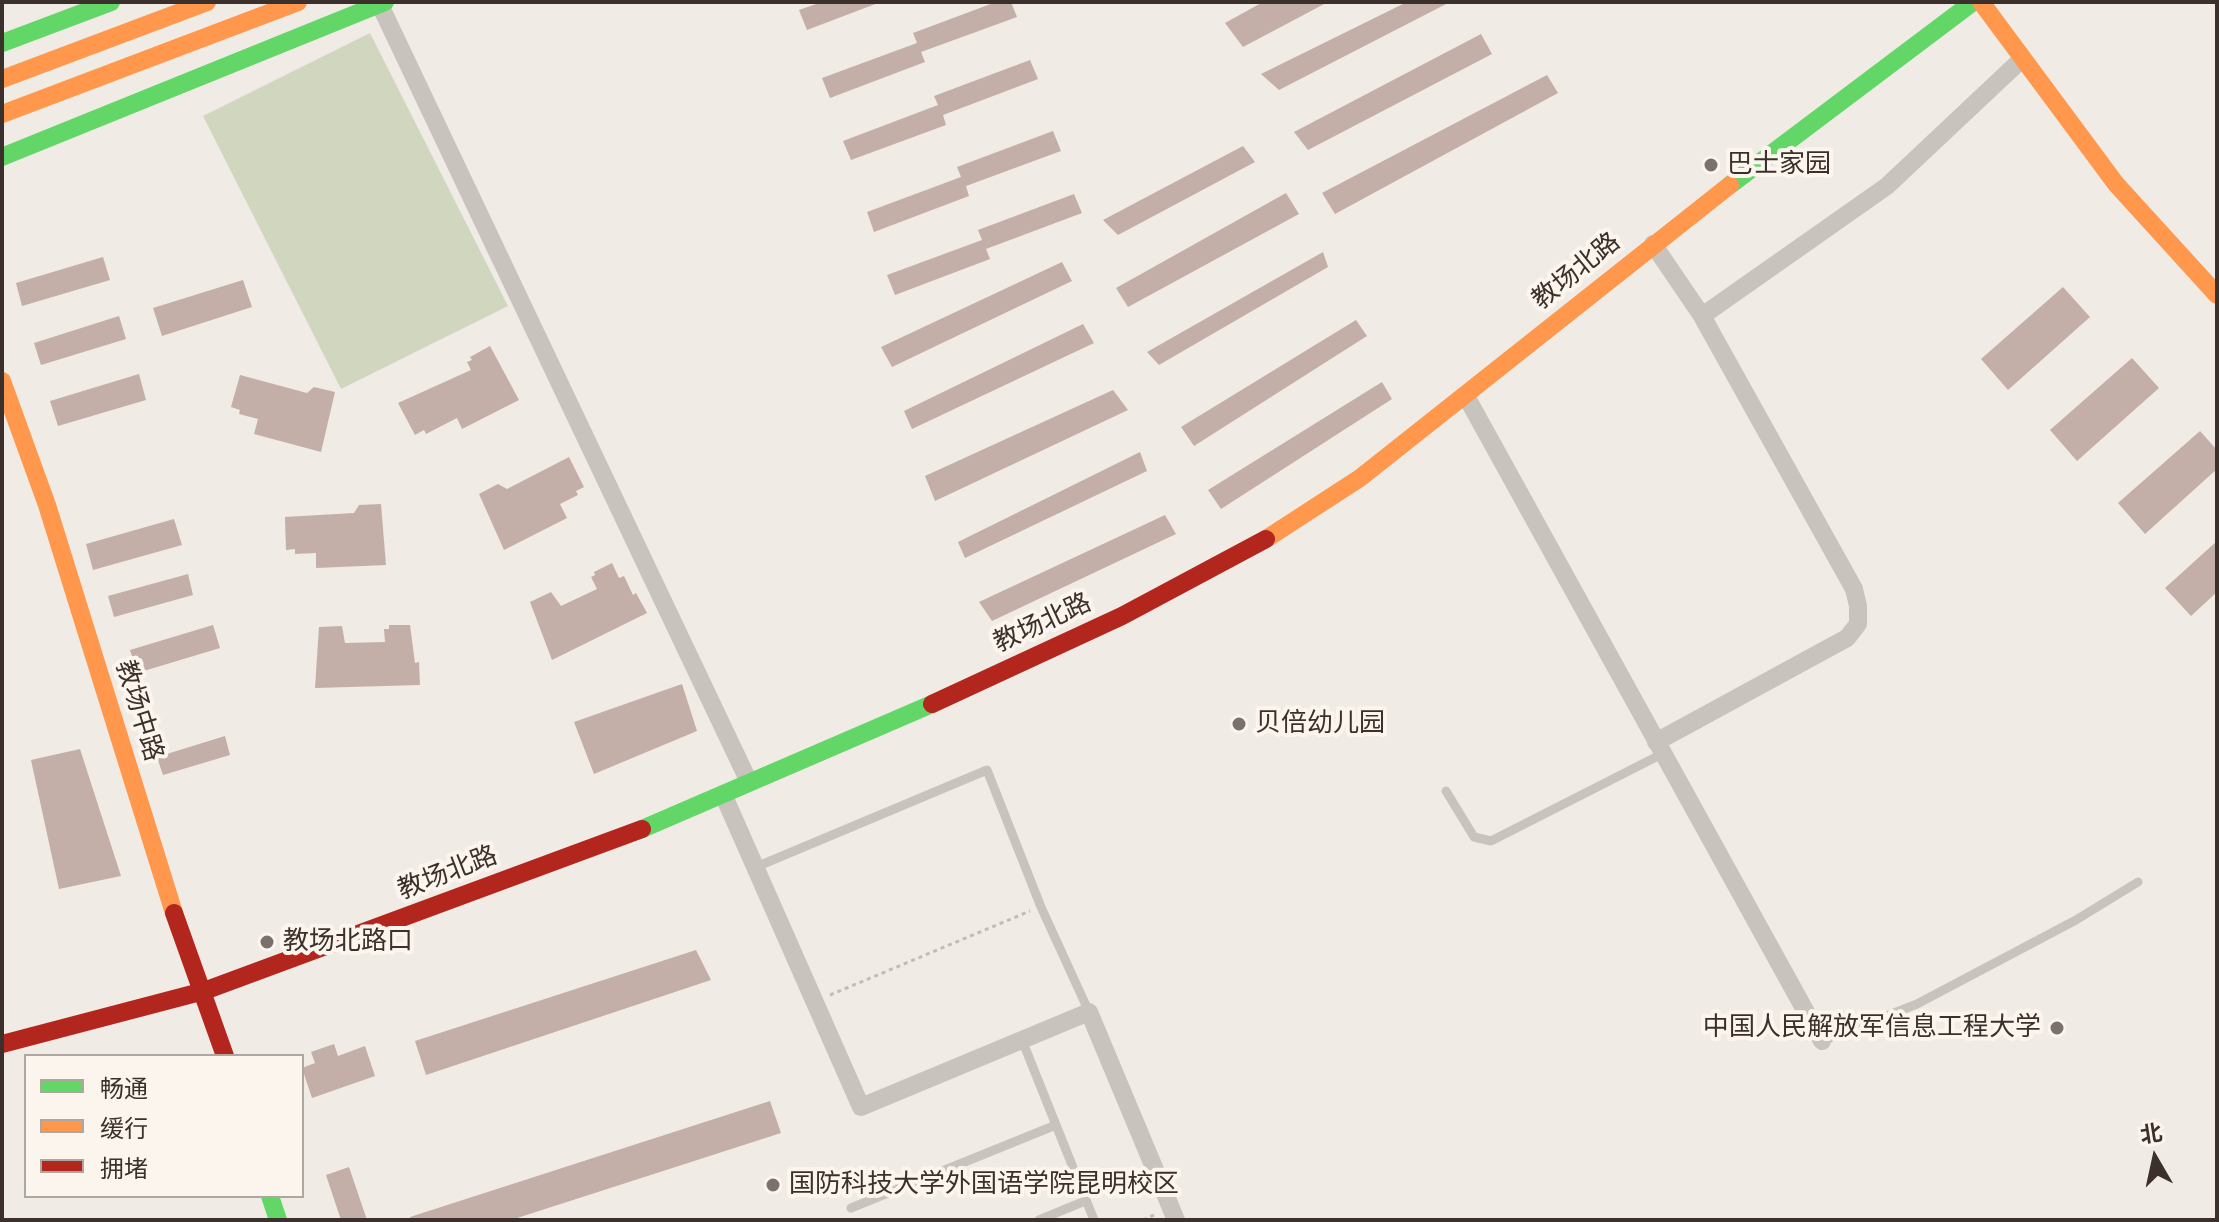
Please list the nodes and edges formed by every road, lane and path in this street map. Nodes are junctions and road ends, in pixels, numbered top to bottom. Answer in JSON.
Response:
{"nodes":[{"id":1,"x":111,"y":2,"type":"edge"},
{"id":2,"x":207,"y":2,"type":"edge"},
{"id":3,"x":298,"y":2,"type":"edge"},
{"id":4,"x":1973,"y":2,"type":"edge"},
{"id":5,"x":1981,"y":2,"type":"edge"},
{"id":6,"x":382,"y":4,"type":"edge"},
{"id":7,"x":2,"y":43,"type":"edge"},
{"id":8,"x":2022,"y":59,"type":"junction"},
{"id":9,"x":2,"y":79,"type":"edge"},
{"id":10,"x":2,"y":114,"type":"edge"},
{"id":11,"x":2,"y":157,"type":"edge"},
{"id":12,"x":1653,"y":244,"type":"junction"},
{"id":13,"x":2217,"y":295,"type":"edge"},
{"id":14,"x":1702,"y":316,"type":"junction"},
{"id":15,"x":2,"y":381,"type":"edge"},
{"id":16,"x":1466,"y":396,"type":"junction"},
{"id":17,"x":1659,"y":748,"type":"junction"},
{"id":18,"x":749,"y":782,"type":"junction"},
{"id":19,"x":1446,"y":791,"type":"dead end"},
{"id":20,"x":723,"y":794,"type":"junction"},
{"id":21,"x":756,"y":867,"type":"junction"},
{"id":22,"x":2138,"y":882,"type":"dead end"},
{"id":23,"x":1041,"y":907,"type":"junction"},
{"id":24,"x":204,"y":991,"type":"junction"},
{"id":25,"x":815,"y":1001,"type":"junction"},
{"id":26,"x":1089,"y":1012,"type":"junction"},
{"id":27,"x":1022,"y":1040,"type":"junction"},
{"id":28,"x":1822,"y":1041,"type":"joint"},
{"id":29,"x":2,"y":1044,"type":"edge"},
{"id":30,"x":224,"y":1054,"type":"edge"},
{"id":31,"x":1056,"y":1125,"type":"junction"},
{"id":32,"x":271,"y":1198,"type":"edge"},
{"id":33,"x":1085,"y":1201,"type":"junction"},
{"id":34,"x":851,"y":1208,"type":"dead end"},
{"id":35,"x":278,"y":1220,"type":"edge"},
{"id":36,"x":1039,"y":1220,"type":"edge"},
{"id":37,"x":1094,"y":1220,"type":"edge"},
{"id":38,"x":1176,"y":1220,"type":"edge"}],
"edges":[{"from":1,"to":7,"type":"main road"},
{"from":2,"to":9,"type":"main road"},
{"from":3,"to":10,"type":"main road"},
{"from":4,"to":12,"type":"main road","name":"教场北路"},
{"from":5,"to":8,"type":"main road"},
{"from":6,"to":11,"type":"main road"},
{"from":6,"to":18,"type":"street"},
{"from":8,"to":13,"type":"main road"},
{"from":8,"to":14,"type":"street"},
{"from":12,"to":14,"type":"street"},
{"from":12,"to":16,"type":"main road","name":"教场北路"},
{"from":14,"to":17,"type":"street"},
{"from":15,"to":24,"type":"main road","name":"教场中路"},
{"from":16,"to":17,"type":"street"},
{"from":16,"to":18,"type":"main road","name":"教场北路"},
{"from":17,"to":19,"type":"lane"},
{"from":17,"to":28,"type":"street"},
{"from":18,"to":20,"type":"main road","name":"教场北路"},
{"from":20,"to":21,"type":"street"},
{"from":20,"to":24,"type":"main road","name":"教场北路"},
{"from":21,"to":23,"type":"lane"},
{"from":21,"to":25,"type":"street"},
{"from":22,"to":28,"type":"lane"},
{"from":23,"to":25,"type":"path"},
{"from":23,"to":26,"type":"lane"},
{"from":24,"to":29,"type":"main road","name":"教场北路"},
{"from":24,"to":30,"type":"main road","name":"教场中路"},
{"from":25,"to":27,"type":"street"},
{"from":26,"to":27,"type":"street"},
{"from":26,"to":38,"type":"street"},
{"from":27,"to":31,"type":"lane"},
{"from":31,"to":33,"type":"lane"},
{"from":31,"to":34,"type":"lane"},
{"from":32,"to":35,"type":"main road"},
{"from":33,"to":36,"type":"lane"},
{"from":33,"to":37,"type":"lane"}]}
